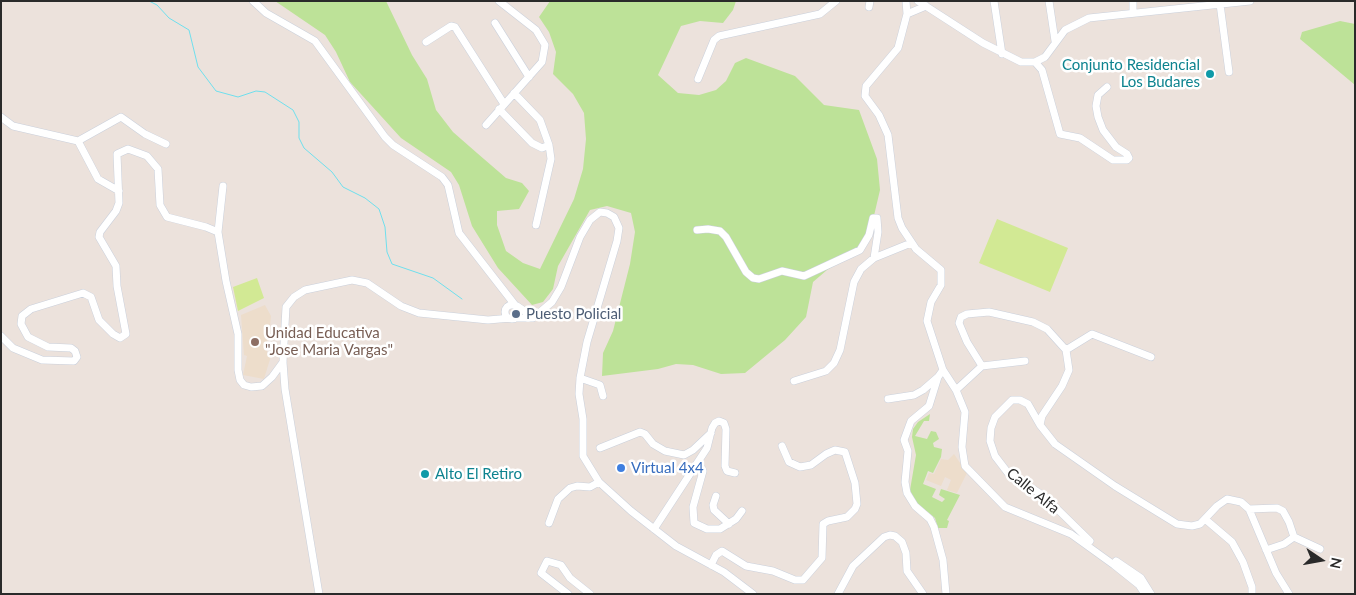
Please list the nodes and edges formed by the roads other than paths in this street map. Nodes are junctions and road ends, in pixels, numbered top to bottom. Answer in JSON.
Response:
{"nodes":[{"id":1,"x":253,"y":1,"type":"edge"},
{"id":2,"x":499,"y":1,"type":"edge"},
{"id":3,"x":836,"y":1,"type":"edge"},
{"id":4,"x":906,"y":1,"type":"edge"},
{"id":5,"x":918,"y":1,"type":"edge"},
{"id":6,"x":994,"y":1,"type":"edge"},
{"id":7,"x":1049,"y":1,"type":"edge"},
{"id":8,"x":1133,"y":1,"type":"edge"},
{"id":9,"x":1250,"y":1,"type":"edge"},
{"id":10,"x":1220,"y":4,"type":"junction"},
{"id":11,"x":926,"y":6,"type":"junction"},
{"id":12,"x":1133,"y":12,"type":"junction"},
{"id":13,"x":907,"y":14,"type":"junction"},
{"id":14,"x":495,"y":23,"type":"dead end"},
{"id":15,"x":1051,"y":28,"type":"junction"},
{"id":16,"x":1065,"y":30,"type":"junction"},
{"id":17,"x":1000,"y":37,"type":"junction"},
{"id":18,"x":426,"y":42,"type":"dead end"},
{"id":19,"x":1055,"y":42,"type":"junction"},
{"id":20,"x":983,"y":43,"type":"junction"},
{"id":21,"x":1002,"y":54,"type":"junction"},
{"id":22,"x":1044,"y":57,"type":"junction"},
{"id":23,"x":1035,"y":62,"type":"junction"},
{"id":24,"x":1042,"y":70,"type":"junction"},
{"id":25,"x":1229,"y":72,"type":"dead end"},
{"id":26,"x":530,"y":77,"type":"junction"},
{"id":27,"x":698,"y":79,"type":"dead end"},
{"id":28,"x":1107,"y":87,"type":"dead end"},
{"id":29,"x":514,"y":94,"type":"junction"},
{"id":30,"x":501,"y":107,"type":"junction"},
{"id":31,"x":1,"y":117,"type":"edge"},
{"id":32,"x":486,"y":126,"type":"dead end"},
{"id":33,"x":78,"y":141,"type":"junction"},
{"id":34,"x":166,"y":144,"type":"dead end"},
{"id":35,"x":548,"y":145,"type":"junction"},
{"id":36,"x":223,"y":186,"type":"dead end"},
{"id":37,"x":119,"y":191,"type":"junction"},
{"id":38,"x":536,"y":224,"type":"dead end"},
{"id":39,"x":697,"y":230,"type":"dead end"},
{"id":40,"x":218,"y":232,"type":"junction"},
{"id":41,"x":911,"y":243,"type":"junction"},
{"id":42,"x":874,"y":258,"type":"junction"},
{"id":43,"x":508,"y":294,"type":"junction"},
{"id":44,"x":516,"y":306,"type":"junction"},
{"id":45,"x":506,"y":308,"type":"junction"},
{"id":46,"x":542,"y":313,"type":"junction"},
{"id":47,"x":512,"y":318,"type":"junction"},
{"id":48,"x":483,"y":319,"type":"junction"},
{"id":49,"x":1,"y":336,"type":"edge"},
{"id":50,"x":1066,"y":350,"type":"junction"},
{"id":51,"x":1151,"y":357,"type":"dead end"},
{"id":52,"x":1025,"y":361,"type":"dead end"},
{"id":53,"x":283,"y":362,"type":"junction"},
{"id":54,"x":982,"y":366,"type":"junction"},
{"id":55,"x":943,"y":370,"type":"junction"},
{"id":56,"x":272,"y":377,"type":"junction"},
{"id":57,"x":938,"y":377,"type":"junction"},
{"id":58,"x":284,"y":378,"type":"junction"},
{"id":59,"x":580,"y":378,"type":"junction"},
{"id":60,"x":794,"y":381,"type":"dead end"},
{"id":61,"x":956,"y":390,"type":"junction"},
{"id":62,"x":603,"y":396,"type":"dead end"},
{"id":63,"x":888,"y":399,"type":"dead end"},
{"id":64,"x":1040,"y":425,"type":"junction"},
{"id":65,"x":712,"y":433,"type":"junction"},
{"id":66,"x":782,"y":446,"type":"dead end"},
{"id":67,"x":600,"y":448,"type":"dead end"},
{"id":68,"x":696,"y":466,"type":"junction"},
{"id":69,"x":735,"y":473,"type":"dead end"},
{"id":70,"x":599,"y":482,"type":"junction"},
{"id":71,"x":716,"y":496,"type":"dead end"},
{"id":72,"x":1249,"y":508,"type":"junction"},
{"id":73,"x":742,"y":511,"type":"dead end"},
{"id":74,"x":1205,"y":519,"type":"junction"},
{"id":75,"x":549,"y":523,"type":"dead end"},
{"id":76,"x":729,"y":524,"type":"junction"},
{"id":77,"x":654,"y":529,"type":"junction"},
{"id":78,"x":1294,"y":537,"type":"junction"},
{"id":79,"x":1320,"y":549,"type":"dead end"},
{"id":80,"x":1266,"y":550,"type":"junction"},
{"id":81,"x":711,"y":565,"type":"junction"},
{"id":82,"x":1145,"y":593,"type":"edge"},
{"id":83,"x":319,"y":594,"type":"edge"},
{"id":84,"x":568,"y":594,"type":"edge"},
{"id":85,"x":590,"y":594,"type":"edge"},
{"id":86,"x":753,"y":594,"type":"edge"},
{"id":87,"x":838,"y":594,"type":"edge"},
{"id":88,"x":923,"y":594,"type":"edge"},
{"id":89,"x":946,"y":594,"type":"edge"},
{"id":90,"x":1252,"y":594,"type":"edge"},
{"id":91,"x":1289,"y":594,"type":"edge"}],
"edges":[{"from":1,"to":43,"type":"street"},
{"from":2,"to":26,"type":"street"},
{"from":3,"to":27,"type":"street"},
{"from":4,"to":13,"type":"street"},
{"from":5,"to":11,"type":"street"},
{"from":6,"to":17,"type":"street"},
{"from":7,"to":15,"type":"street"},
{"from":8,"to":12,"type":"street"},
{"from":9,"to":10,"type":"street"},
{"from":10,"to":12,"type":"street"},
{"from":10,"to":25,"type":"street"},
{"from":11,"to":13,"type":"street"},
{"from":11,"to":20,"type":"street"},
{"from":12,"to":16,"type":"street"},
{"from":13,"to":41,"type":"street"},
{"from":14,"to":26,"type":"street"},
{"from":15,"to":16,"type":"street"},
{"from":15,"to":19,"type":"street"},
{"from":16,"to":19,"type":"street"},
{"from":17,"to":20,"type":"street"},
{"from":17,"to":21,"type":"street"},
{"from":18,"to":30,"type":"street"},
{"from":19,"to":22,"type":"street"},
{"from":20,"to":21,"type":"street"},
{"from":21,"to":23,"type":"street"},
{"from":22,"to":23,"type":"street"},
{"from":22,"to":24,"type":"street"},
{"from":23,"to":24,"type":"street"},
{"from":24,"to":28,"type":"street"},
{"from":26,"to":29,"type":"street"},
{"from":29,"to":30,"type":"street"},
{"from":29,"to":35,"type":"street"},
{"from":30,"to":32,"type":"street"},
{"from":30,"to":35,"type":"street"},
{"from":31,"to":33,"type":"street"},
{"from":33,"to":34,"type":"street"},
{"from":33,"to":37,"type":"street"},
{"from":35,"to":38,"type":"street"},
{"from":36,"to":40,"type":"street"},
{"from":37,"to":40,"type":"street"},
{"from":37,"to":49,"type":"street"},
{"from":39,"to":42,"type":"street"},
{"from":40,"to":56,"type":"street"},
{"from":41,"to":42,"type":"street"},
{"from":41,"to":55,"type":"street"},
{"from":42,"to":60,"type":"street"},
{"from":43,"to":44,"type":"street"},
{"from":43,"to":45,"type":"street"},
{"from":44,"to":45,"type":"street"},
{"from":44,"to":46,"type":"street"},
{"from":44,"to":47,"type":"street"},
{"from":45,"to":47,"type":"street"},
{"from":45,"to":48,"type":"street"},
{"from":46,"to":47,"type":"street"},
{"from":46,"to":59,"type":"street"},
{"from":47,"to":48,"type":"street"},
{"from":48,"to":53,"type":"street"},
{"from":50,"to":51,"type":"street"},
{"from":50,"to":54,"type":"street"},
{"from":50,"to":64,"type":"street"},
{"from":52,"to":54,"type":"street"},
{"from":53,"to":56,"type":"street"},
{"from":53,"to":58,"type":"street"},
{"from":54,"to":61,"type":"street"},
{"from":55,"to":57,"type":"street"},
{"from":55,"to":61,"type":"street"},
{"from":56,"to":58,"type":"street"},
{"from":57,"to":63,"type":"street"},
{"from":57,"to":89,"type":"street"},
{"from":58,"to":83,"type":"street"},
{"from":59,"to":62,"type":"street"},
{"from":59,"to":70,"type":"street"},
{"from":61,"to":82,"type":"street"},
{"from":64,"to":74,"type":"street"},
{"from":64,"to":82,"type":"street","name":"Calle Alfa"},
{"from":65,"to":67,"type":"street"},
{"from":65,"to":68,"type":"street"},
{"from":65,"to":69,"type":"street"},
{"from":66,"to":81,"type":"street"},
{"from":68,"to":76,"type":"street"},
{"from":68,"to":77,"type":"street"},
{"from":70,"to":75,"type":"street"},
{"from":70,"to":77,"type":"street"},
{"from":71,"to":76,"type":"street"},
{"from":72,"to":74,"type":"street"},
{"from":72,"to":78,"type":"street"},
{"from":72,"to":80,"type":"street"},
{"from":73,"to":76,"type":"street"},
{"from":74,"to":90,"type":"street"},
{"from":77,"to":81,"type":"street"},
{"from":78,"to":79,"type":"street"},
{"from":78,"to":80,"type":"street"},
{"from":80,"to":91,"type":"street"},
{"from":81,"to":86,"type":"street"},
{"from":84,"to":85,"type":"street"},
{"from":87,"to":88,"type":"street"}]}
